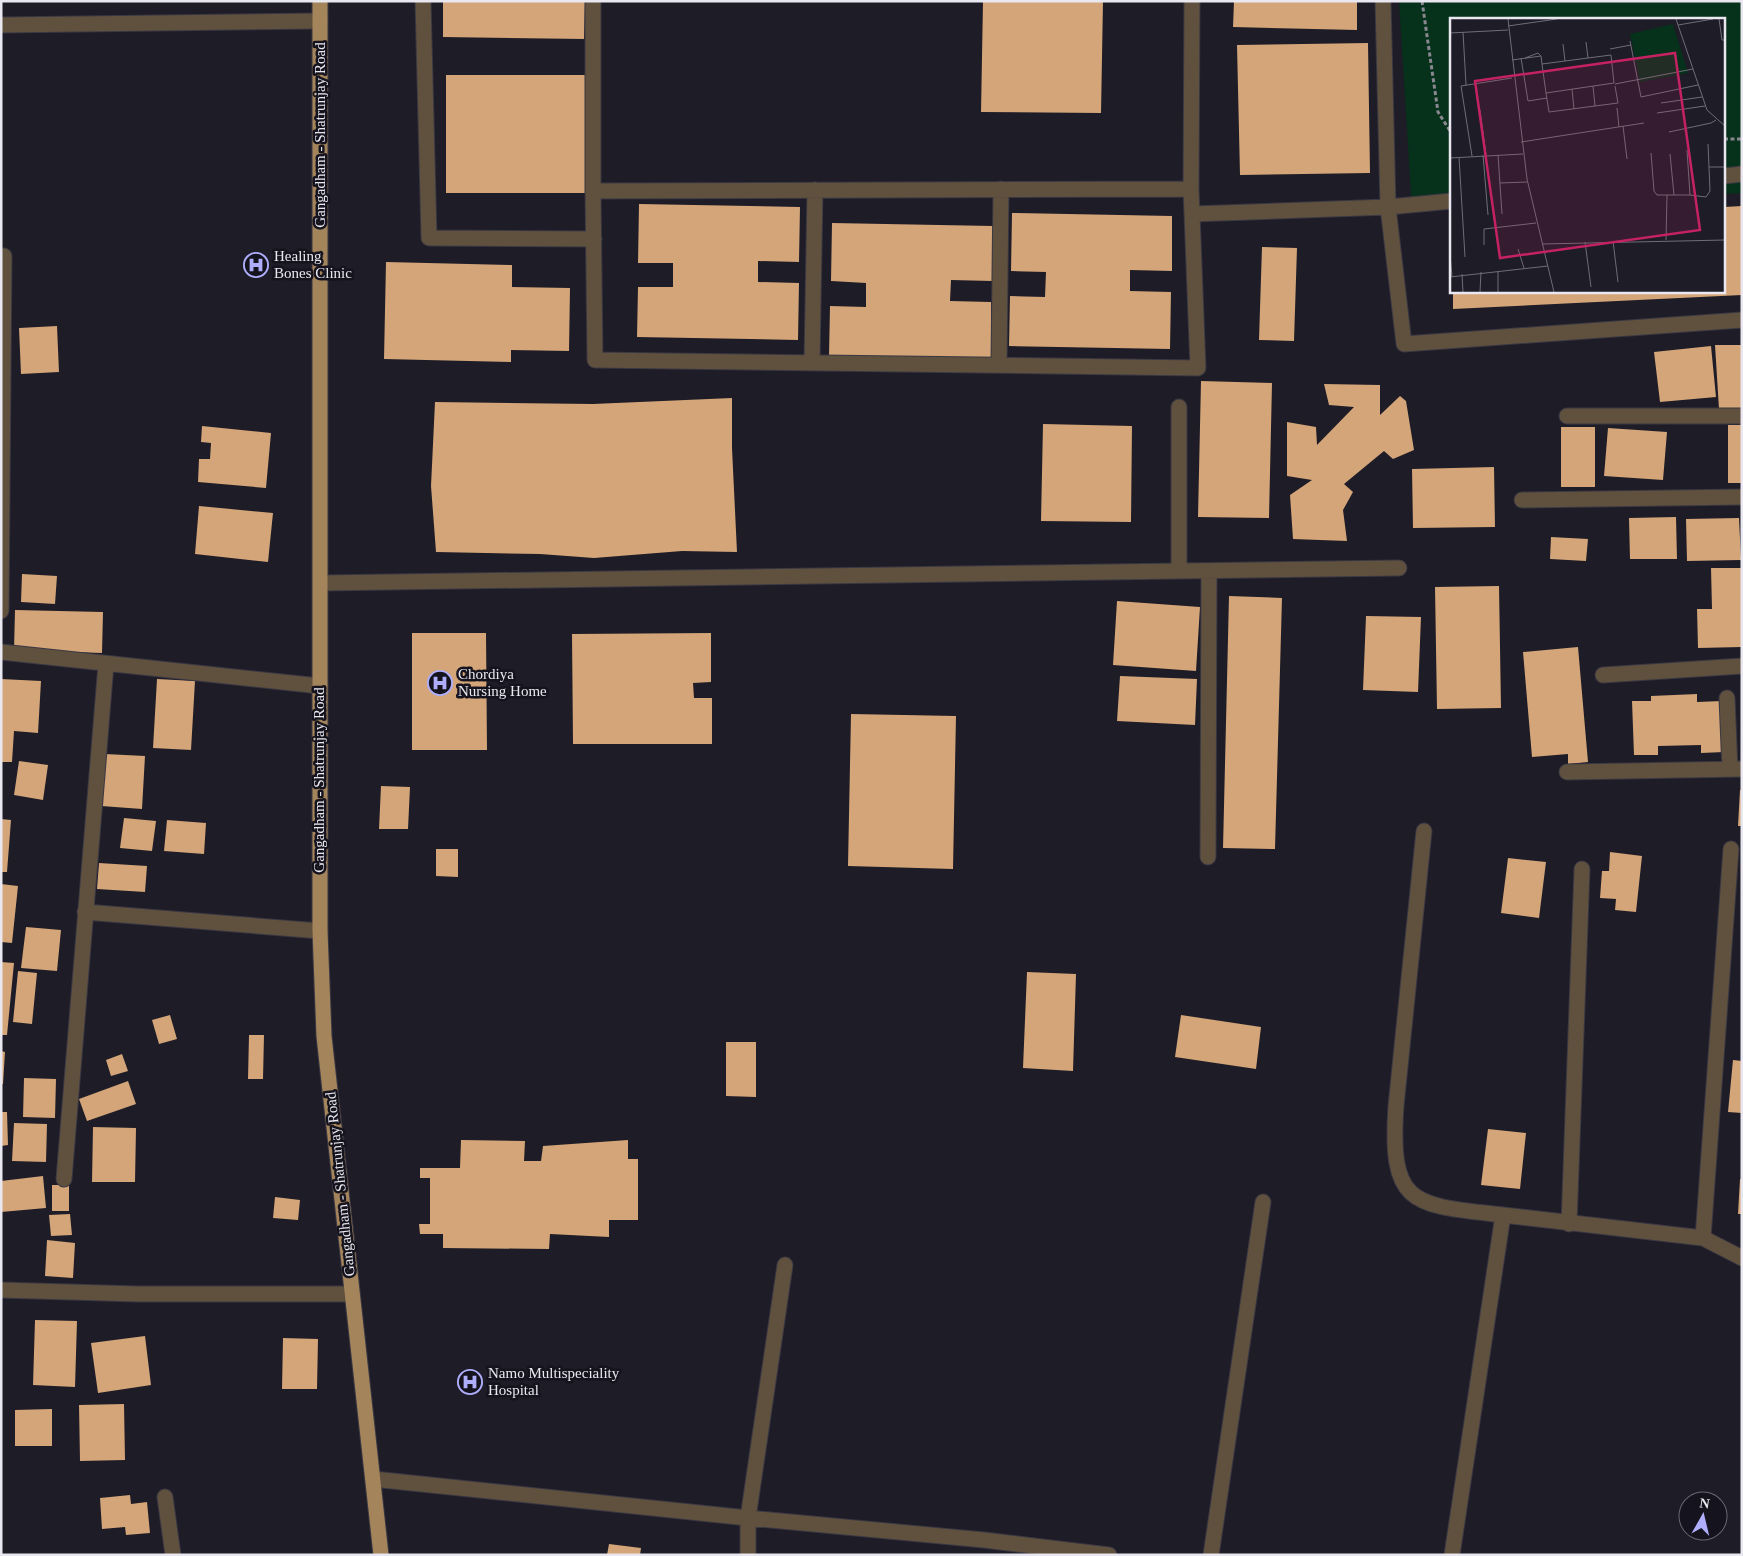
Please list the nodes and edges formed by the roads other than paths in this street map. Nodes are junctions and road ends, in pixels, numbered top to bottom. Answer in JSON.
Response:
{"nodes":[{"id":1,"x":320,"y":1,"type":"edge"},
{"id":2,"x":423,"y":1,"type":"edge"},
{"id":3,"x":594,"y":1,"type":"edge"},
{"id":4,"x":1192,"y":1,"type":"edge"},
{"id":5,"x":1383,"y":1,"type":"edge"},
{"id":6,"x":320,"y":21,"type":"junction"},
{"id":7,"x":1,"y":25,"type":"edge"},
{"id":8,"x":1742,"y":174,"type":"edge"},
{"id":9,"x":1726,"y":176,"type":"edge"},
{"id":10,"x":1191,"y":188,"type":"junction"},
{"id":11,"x":1001,"y":189,"type":"junction"},
{"id":12,"x":814,"y":190,"type":"junction"},
{"id":13,"x":593,"y":191,"type":"junction"},
{"id":14,"x":1450,"y":201,"type":"edge"},
{"id":15,"x":1388,"y":207,"type":"junction"},
{"id":16,"x":1192,"y":214,"type":"junction"},
{"id":17,"x":594,"y":239,"type":"junction"},
{"id":18,"x":4,"y":256,"type":"dead end"},
{"id":19,"x":1742,"y":320,"type":"edge"},
{"id":20,"x":812,"y":362,"type":"junction"},
{"id":21,"x":999,"y":365,"type":"junction"},
{"id":22,"x":1179,"y":407,"type":"dead end"},
{"id":23,"x":1567,"y":416,"type":"dead end"},
{"id":24,"x":1742,"y":416,"type":"edge"},
{"id":25,"x":1742,"y":497,"type":"edge"},
{"id":26,"x":1522,"y":500,"type":"dead end"},
{"id":27,"x":1399,"y":568,"type":"dead end"},
{"id":28,"x":1209,"y":570,"type":"junction"},
{"id":29,"x":1178,"y":571,"type":"junction"},
{"id":30,"x":321,"y":583,"type":"junction"},
{"id":31,"x":1,"y":611,"type":"edge"},
{"id":32,"x":1,"y":652,"type":"edge"},
{"id":33,"x":106,"y":664,"type":"junction"},
{"id":34,"x":1742,"y":666,"type":"edge"},
{"id":35,"x":1603,"y":675,"type":"dead end"},
{"id":36,"x":320,"y":686,"type":"junction"},
{"id":37,"x":1727,"y":698,"type":"dead end"},
{"id":38,"x":1736,"y":769,"type":"edge"},
{"id":39,"x":1567,"y":772,"type":"dead end"},
{"id":40,"x":1424,"y":831,"type":"dead end"},
{"id":41,"x":1731,"y":849,"type":"dead end"},
{"id":42,"x":1208,"y":857,"type":"dead end"},
{"id":43,"x":1582,"y":869,"type":"dead end"},
{"id":44,"x":86,"y":912,"type":"junction"},
{"id":45,"x":320,"y":931,"type":"junction"},
{"id":46,"x":64,"y":1179,"type":"dead end"},
{"id":47,"x":1263,"y":1202,"type":"dead end"},
{"id":48,"x":1502,"y":1215,"type":"junction"},
{"id":49,"x":1570,"y":1224,"type":"junction"},
{"id":50,"x":1703,"y":1238,"type":"junction"},
{"id":51,"x":1742,"y":1258,"type":"edge"},
{"id":52,"x":784,"y":1265,"type":"dead end"},
{"id":53,"x":1,"y":1290,"type":"edge"},
{"id":54,"x":352,"y":1294,"type":"junction"},
{"id":55,"x":373,"y":1479,"type":"junction"},
{"id":56,"x":165,"y":1497,"type":"dead end"},
{"id":57,"x":748,"y":1518,"type":"junction"},
{"id":58,"x":984,"y":1547,"type":"edge"},
{"id":59,"x":173,"y":1555,"type":"edge"},
{"id":60,"x":382,"y":1555,"type":"edge"},
{"id":61,"x":748,"y":1555,"type":"edge"},
{"id":62,"x":1108,"y":1555,"type":"edge"},
{"id":63,"x":1211,"y":1555,"type":"edge"},
{"id":64,"x":1452,"y":1555,"type":"edge"}],
"edges":[{"from":1,"to":6,"type":"main road","name":"Gangadham - Shatrunjay Road"},
{"from":2,"to":17,"type":"street"},
{"from":3,"to":13,"type":"street"},
{"from":4,"to":10,"type":"street"},
{"from":5,"to":15,"type":"street"},
{"from":6,"to":7,"type":"street"},
{"from":6,"to":30,"type":"main road","name":"Gangadham - Shatrunjay Road"},
{"from":8,"to":9,"type":"street"},
{"from":10,"to":11,"type":"street"},
{"from":10,"to":16,"type":"street"},
{"from":11,"to":12,"type":"street"},
{"from":11,"to":21,"type":"street"},
{"from":12,"to":13,"type":"street"},
{"from":12,"to":20,"type":"street"},
{"from":13,"to":17,"type":"street"},
{"from":14,"to":15,"type":"street"},
{"from":15,"to":16,"type":"street"},
{"from":15,"to":19,"type":"street"},
{"from":16,"to":21,"type":"street"},
{"from":17,"to":20,"type":"street"},
{"from":18,"to":31,"type":"street"},
{"from":20,"to":21,"type":"street"},
{"from":22,"to":29,"type":"street"},
{"from":23,"to":24,"type":"street"},
{"from":25,"to":26,"type":"street"},
{"from":27,"to":28,"type":"street"},
{"from":28,"to":29,"type":"street"},
{"from":28,"to":42,"type":"street"},
{"from":29,"to":30,"type":"street"},
{"from":30,"to":36,"type":"main road","name":"Gangadham - Shatrunjay Road"},
{"from":32,"to":33,"type":"street"},
{"from":33,"to":36,"type":"street"},
{"from":33,"to":44,"type":"street"},
{"from":34,"to":35,"type":"street"},
{"from":36,"to":45,"type":"main road","name":"Gangadham - Shatrunjay Road"},
{"from":37,"to":38,"type":"street"},
{"from":38,"to":39,"type":"street"},
{"from":40,"to":48,"type":"street"},
{"from":41,"to":50,"type":"street"},
{"from":43,"to":49,"type":"street"},
{"from":44,"to":45,"type":"street"},
{"from":44,"to":46,"type":"street"},
{"from":45,"to":54,"type":"main road","name":"Gangadham - Shatrunjay Road"},
{"from":47,"to":63,"type":"street"},
{"from":48,"to":49,"type":"street"},
{"from":48,"to":64,"type":"street"},
{"from":49,"to":50,"type":"street"},
{"from":50,"to":51,"type":"street"},
{"from":52,"to":57,"type":"street"},
{"from":53,"to":54,"type":"street"},
{"from":54,"to":55,"type":"main road","name":"Gangadham - Shatrunjay Road"},
{"from":55,"to":57,"type":"street"},
{"from":55,"to":60,"type":"main road","name":"Gangadham - Shatrunjay Road"},
{"from":56,"to":59,"type":"street"},
{"from":57,"to":58,"type":"street"},
{"from":57,"to":61,"type":"street"},
{"from":58,"to":62,"type":"street"}]}
